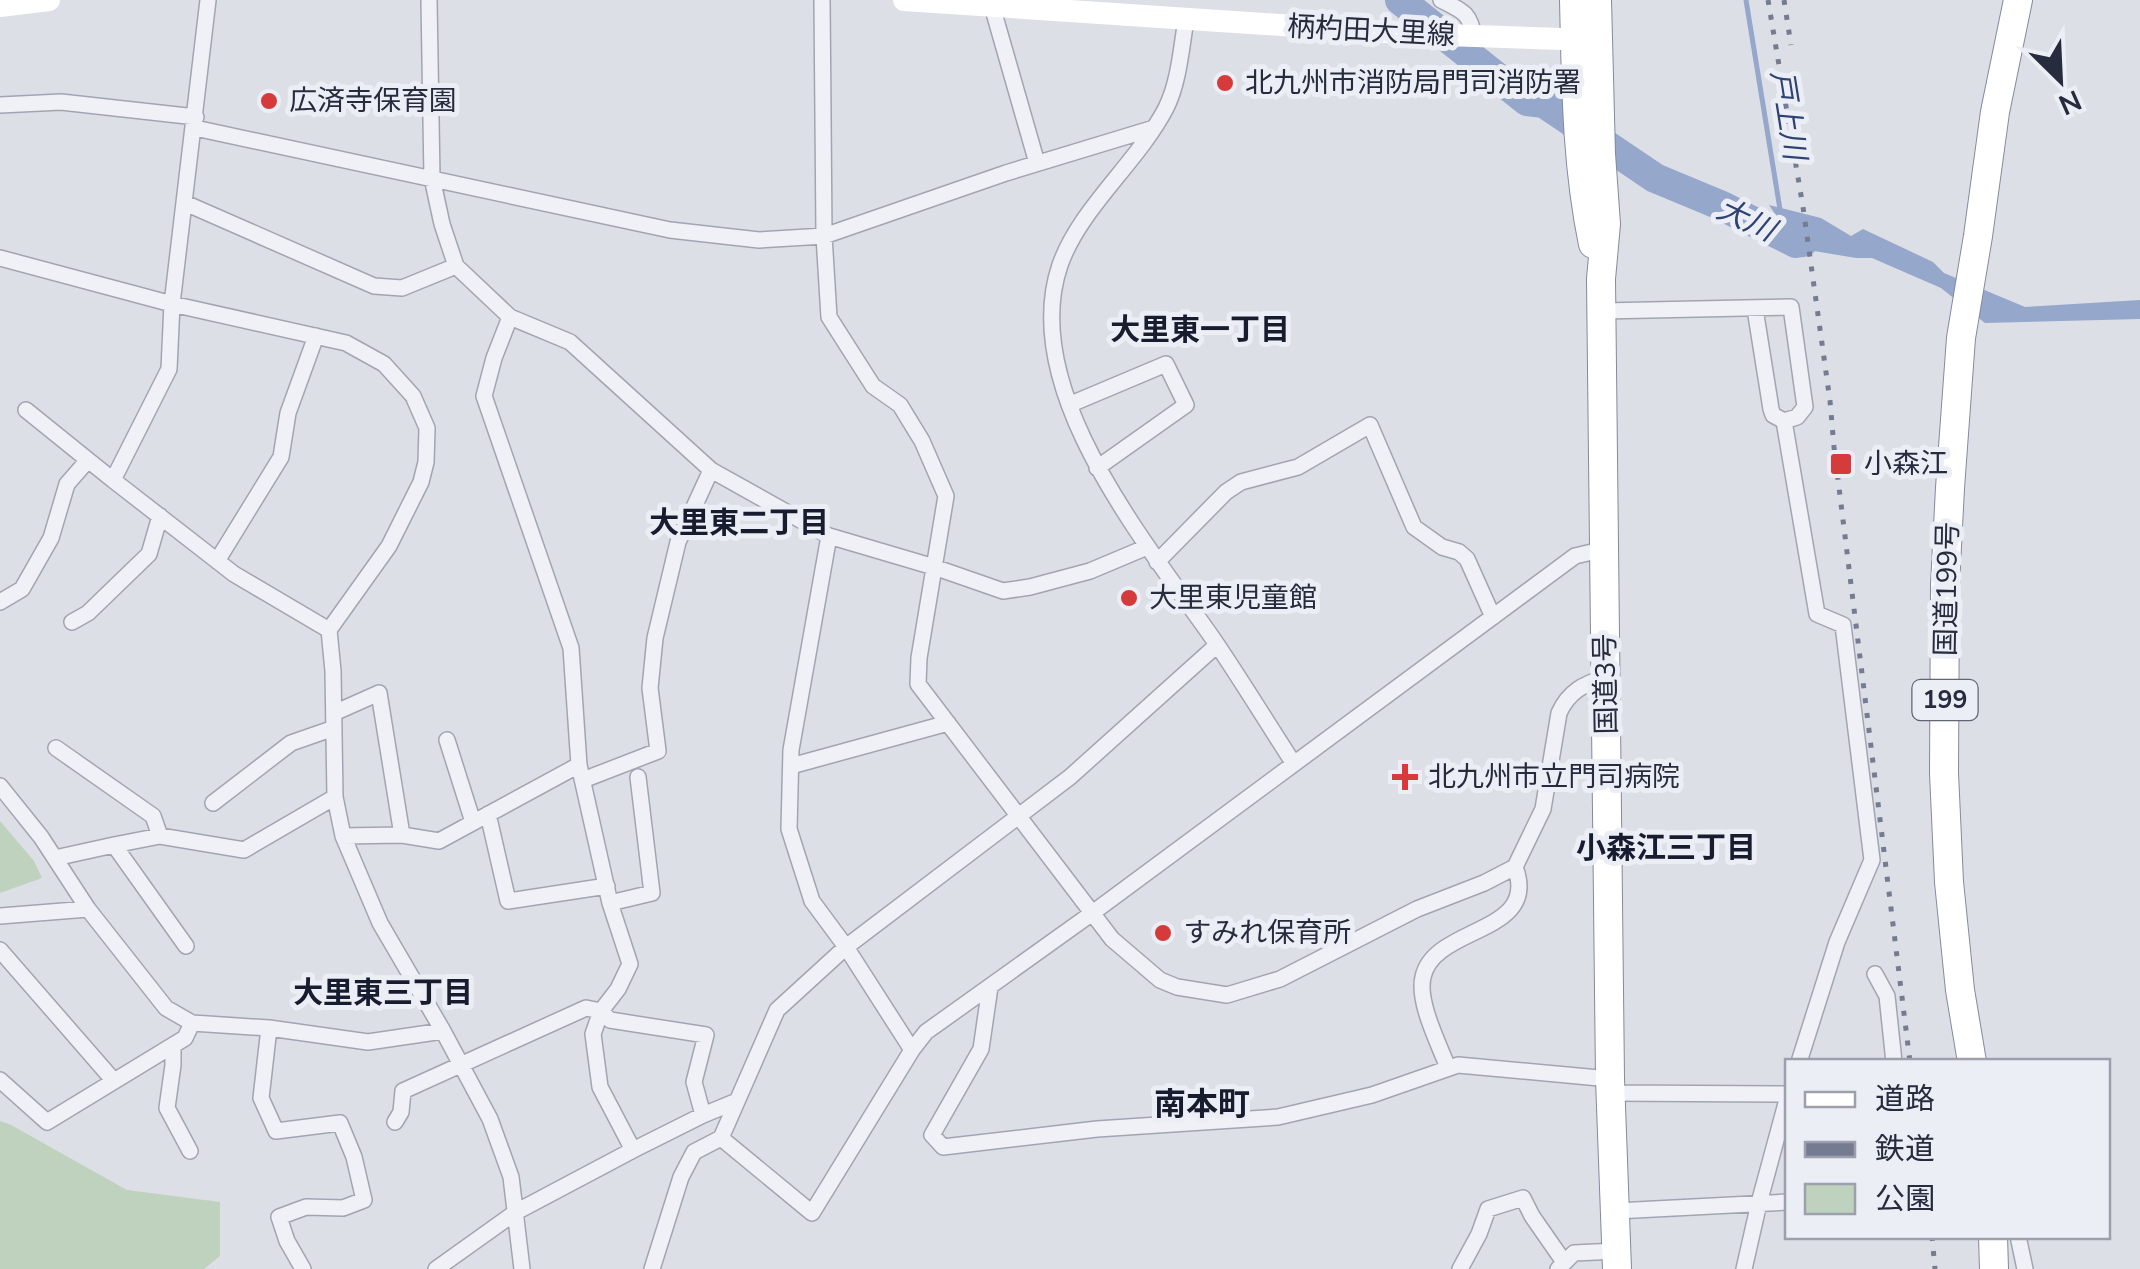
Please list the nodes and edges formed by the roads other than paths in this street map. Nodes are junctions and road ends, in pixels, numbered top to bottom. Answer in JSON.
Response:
{"nodes":[{"id":1,"x":48,"y":0,"type":"edge"},
{"id":2,"x":208,"y":0,"type":"edge"},
{"id":3,"x":429,"y":0,"type":"edge"},
{"id":4,"x":822,"y":0,"type":"edge"},
{"id":5,"x":904,"y":0,"type":"edge"},
{"id":6,"x":1441,"y":0,"type":"edge"},
{"id":7,"x":1574,"y":0,"type":"edge"},
{"id":8,"x":1598,"y":0,"type":"edge"},
{"id":9,"x":2018,"y":0,"type":"edge"},
{"id":10,"x":0,"y":6,"type":"edge"},
{"id":11,"x":992,"y":6,"type":"junction"},
{"id":12,"x":1186,"y":10,"type":"edge"},
{"id":13,"x":1474,"y":37,"type":"junction"},
{"id":14,"x":1587,"y":40,"type":"junction"},
{"id":15,"x":1588,"y":94,"type":"junction"},
{"id":16,"x":0,"y":105,"type":"edge"},
{"id":17,"x":195,"y":122,"type":"junction"},
{"id":18,"x":1154,"y":128,"type":"junction"},
{"id":19,"x":1037,"y":163,"type":"junction"},
{"id":20,"x":432,"y":178,"type":"junction"},
{"id":21,"x":185,"y":203,"type":"junction"},
{"id":22,"x":824,"y":236,"type":"junction"},
{"id":23,"x":0,"y":258,"type":"edge"},
{"id":24,"x":456,"y":266,"type":"junction"},
{"id":25,"x":1601,"y":279,"type":"junction"},
{"id":26,"x":172,"y":304,"type":"junction"},
{"id":27,"x":1755,"y":309,"type":"junction"},
{"id":28,"x":1602,"y":310,"type":"junction"},
{"id":29,"x":510,"y":317,"type":"junction"},
{"id":30,"x":316,"y":336,"type":"junction"},
{"id":31,"x":1070,"y":404,"type":"junction"},
{"id":32,"x":26,"y":410,"type":"dead end"},
{"id":33,"x":1784,"y":421,"type":"junction"},
{"id":34,"x":88,"y":460,"type":"junction"},
{"id":35,"x":1097,"y":468,"type":"junction"},
{"id":36,"x":710,"y":470,"type":"junction"},
{"id":37,"x":113,"y":480,"type":"junction"},
{"id":38,"x":160,"y":516,"type":"junction"},
{"id":39,"x":829,"y":536,"type":"junction"},
{"id":40,"x":1146,"y":547,"type":"junction"},
{"id":41,"x":1604,"y":549,"type":"junction"},
{"id":42,"x":218,"y":561,"type":"junction"},
{"id":43,"x":1157,"y":562,"type":"junction"},
{"id":44,"x":934,"y":567,"type":"junction"},
{"id":45,"x":0,"y":602,"type":"edge"},
{"id":46,"x":1493,"y":617,"type":"junction"},
{"id":47,"x":72,"y":622,"type":"dead end"},
{"id":48,"x":329,"y":630,"type":"junction"},
{"id":49,"x":1216,"y":644,"type":"junction"},
{"id":50,"x":1606,"y":677,"type":"junction"},
{"id":51,"x":334,"y":721,"type":"junction"},
{"id":52,"x":948,"y":723,"type":"junction"},
{"id":53,"x":447,"y":740,"type":"dead end"},
{"id":54,"x":56,"y":748,"type":"dead end"},
{"id":55,"x":1294,"y":764,"type":"junction"},
{"id":56,"x":791,"y":766,"type":"junction"},
{"id":57,"x":581,"y":773,"type":"junction"},
{"id":58,"x":638,"y":777,"type":"dead end"},
{"id":59,"x":0,"y":786,"type":"edge"},
{"id":60,"x":335,"y":796,"type":"junction"},
{"id":61,"x":213,"y":803,"type":"dead end"},
{"id":62,"x":1018,"y":816,"type":"junction"},
{"id":63,"x":481,"y":818,"type":"junction"},
{"id":64,"x":402,"y":835,"type":"junction"},
{"id":65,"x":160,"y":836,"type":"junction"},
{"id":66,"x":343,"y":836,"type":"junction"},
{"id":67,"x":114,"y":845,"type":"junction"},
{"id":68,"x":55,"y":858,"type":"junction"},
{"id":69,"x":1515,"y":868,"type":"junction"},
{"id":70,"x":606,"y":886,"type":"junction"},
{"id":71,"x":610,"y":903,"type":"junction"},
{"id":72,"x":88,"y":910,"type":"junction"},
{"id":73,"x":1092,"y":914,"type":"junction"},
{"id":74,"x":0,"y":916,"type":"edge"},
{"id":75,"x":186,"y":946,"type":"dead end"},
{"id":76,"x":846,"y":947,"type":"junction"},
{"id":77,"x":0,"y":950,"type":"edge"},
{"id":78,"x":1875,"y":974,"type":"dead end"},
{"id":79,"x":990,"y":986,"type":"junction"},
{"id":80,"x":601,"y":1011,"type":"junction"},
{"id":81,"x":192,"y":1023,"type":"junction"},
{"id":82,"x":270,"y":1028,"type":"junction"},
{"id":83,"x":444,"y":1031,"type":"junction"},
{"id":84,"x":173,"y":1045,"type":"junction"},
{"id":85,"x":912,"y":1050,"type":"junction"},
{"id":86,"x":1799,"y":1059,"type":"edge"},
{"id":87,"x":1894,"y":1059,"type":"edge"},
{"id":88,"x":1972,"y":1059,"type":"edge"},
{"id":89,"x":462,"y":1065,"type":"junction"},
{"id":90,"x":1448,"y":1068,"type":"junction"},
{"id":91,"x":0,"y":1080,"type":"edge"},
{"id":92,"x":114,"y":1081,"type":"junction"},
{"id":93,"x":1610,"y":1086,"type":"junction"},
{"id":94,"x":1785,"y":1095,"type":"edge"},
{"id":95,"x":737,"y":1101,"type":"junction"},
{"id":96,"x":1785,"y":1106,"type":"edge"},
{"id":97,"x":703,"y":1114,"type":"junction"},
{"id":98,"x":395,"y":1122,"type":"dead end"},
{"id":99,"x":721,"y":1138,"type":"junction"},
{"id":100,"x":633,"y":1150,"type":"junction"},
{"id":101,"x":190,"y":1151,"type":"dead end"},
{"id":102,"x":1759,"y":1202,"type":"junction"},
{"id":103,"x":1785,"y":1202,"type":"edge"},
{"id":104,"x":1616,"y":1211,"type":"junction"},
{"id":105,"x":516,"y":1212,"type":"junction"},
{"id":106,"x":1993,"y":1239,"type":"edge"},
{"id":107,"x":2019,"y":1239,"type":"edge"},
{"id":108,"x":1617,"y":1260,"type":"edge"},
{"id":109,"x":1561,"y":1266,"type":"edge"},
{"id":110,"x":303,"y":1269,"type":"edge"},
{"id":111,"x":436,"y":1269,"type":"edge"},
{"id":112,"x":522,"y":1269,"type":"edge"},
{"id":113,"x":652,"y":1269,"type":"edge"},
{"id":114,"x":1460,"y":1269,"type":"edge"},
{"id":115,"x":1744,"y":1269,"type":"edge"},
{"id":116,"x":1994,"y":1269,"type":"edge"},
{"id":117,"x":2025,"y":1269,"type":"edge"}],
"edges":[{"from":1,"to":10,"type":"main road"},
{"from":2,"to":17,"type":"street"},
{"from":3,"to":20,"type":"street"},
{"from":4,"to":22,"type":"street"},
{"from":5,"to":11,"type":"main road","name":"柄杓田大里線"},
{"from":6,"to":13,"type":"street"},
{"from":7,"to":14,"type":"highway","name":"国道3号"},
{"from":8,"to":14,"type":"highway","name":"国道3号"},
{"from":9,"to":88,"type":"highway","name":"国道199号","number":"199"},
{"from":11,"to":12,"type":"main road","name":"柄杓田大里線"},
{"from":11,"to":19,"type":"street"},
{"from":12,"to":13,"type":"main road","name":"柄杓田大里線"},
{"from":12,"to":18,"type":"street"},
{"from":13,"to":14,"type":"main road","name":"柄杓田大里線"},
{"from":14,"to":15,"type":"highway","name":"国道3号"},
{"from":15,"to":25,"type":"highway","name":"国道3号"},
{"from":15,"to":25,"type":"highway","name":"国道3号"},
{"from":16,"to":17,"type":"street"},
{"from":17,"to":20,"type":"street"},
{"from":17,"to":21,"type":"street"},
{"from":18,"to":19,"type":"street"},
{"from":18,"to":31,"type":"street"},
{"from":19,"to":22,"type":"street"},
{"from":20,"to":22,"type":"street"},
{"from":20,"to":24,"type":"street"},
{"from":21,"to":24,"type":"street"},
{"from":21,"to":26,"type":"street"},
{"from":22,"to":44,"type":"street"},
{"from":23,"to":26,"type":"street"},
{"from":24,"to":29,"type":"street"},
{"from":25,"to":28,"type":"highway","name":"国道3号"},
{"from":26,"to":30,"type":"street"},
{"from":26,"to":37,"type":"street"},
{"from":27,"to":28,"type":"street"},
{"from":27,"to":33,"type":"street"},
{"from":27,"to":33,"type":"street"},
{"from":28,"to":41,"type":"highway","name":"国道3号"},
{"from":29,"to":36,"type":"street"},
{"from":29,"to":57,"type":"street"},
{"from":30,"to":42,"type":"street"},
{"from":30,"to":48,"type":"street"},
{"from":31,"to":35,"type":"street"},
{"from":31,"to":35,"type":"street"},
{"from":32,"to":34,"type":"street"},
{"from":33,"to":86,"type":"street"},
{"from":34,"to":37,"type":"street"},
{"from":34,"to":45,"type":"street"},
{"from":35,"to":40,"type":"street"},
{"from":36,"to":39,"type":"street"},
{"from":36,"to":57,"type":"street"},
{"from":37,"to":38,"type":"street"},
{"from":38,"to":42,"type":"street"},
{"from":38,"to":47,"type":"street"},
{"from":39,"to":44,"type":"street"},
{"from":39,"to":56,"type":"street"},
{"from":40,"to":43,"type":"street"},
{"from":40,"to":44,"type":"street"},
{"from":41,"to":46,"type":"street"},
{"from":41,"to":50,"type":"highway","name":"国道3号"},
{"from":42,"to":48,"type":"street"},
{"from":43,"to":46,"type":"street"},
{"from":43,"to":49,"type":"street"},
{"from":44,"to":52,"type":"street"},
{"from":46,"to":55,"type":"street"},
{"from":48,"to":51,"type":"street"},
{"from":49,"to":55,"type":"street"},
{"from":49,"to":62,"type":"street"},
{"from":50,"to":69,"type":"street"},
{"from":50,"to":93,"type":"highway","name":"国道3号"},
{"from":51,"to":60,"type":"street"},
{"from":51,"to":61,"type":"street"},
{"from":51,"to":64,"type":"street"},
{"from":52,"to":56,"type":"street"},
{"from":52,"to":62,"type":"street"},
{"from":53,"to":63,"type":"street"},
{"from":54,"to":65,"type":"street"},
{"from":55,"to":73,"type":"street"},
{"from":56,"to":76,"type":"street"},
{"from":57,"to":63,"type":"street"},
{"from":57,"to":70,"type":"street"},
{"from":58,"to":71,"type":"street"},
{"from":59,"to":68,"type":"street"},
{"from":60,"to":65,"type":"street"},
{"from":60,"to":66,"type":"street"},
{"from":62,"to":73,"type":"street"},
{"from":62,"to":76,"type":"street"},
{"from":63,"to":64,"type":"street"},
{"from":63,"to":70,"type":"street"},
{"from":64,"to":66,"type":"street"},
{"from":65,"to":67,"type":"street"},
{"from":66,"to":83,"type":"street"},
{"from":67,"to":68,"type":"street"},
{"from":67,"to":75,"type":"street"},
{"from":68,"to":72,"type":"street"},
{"from":69,"to":73,"type":"street"},
{"from":69,"to":90,"type":"street"},
{"from":70,"to":71,"type":"street"},
{"from":71,"to":80,"type":"street"},
{"from":72,"to":74,"type":"street"},
{"from":72,"to":81,"type":"street"},
{"from":73,"to":79,"type":"street"},
{"from":76,"to":85,"type":"street"},
{"from":76,"to":95,"type":"street"},
{"from":77,"to":92,"type":"street"},
{"from":78,"to":87,"type":"street"},
{"from":79,"to":85,"type":"street"},
{"from":79,"to":90,"type":"street"},
{"from":80,"to":89,"type":"street"},
{"from":80,"to":97,"type":"street"},
{"from":80,"to":100,"type":"street"},
{"from":81,"to":82,"type":"street"},
{"from":81,"to":84,"type":"street"},
{"from":82,"to":83,"type":"street"},
{"from":82,"to":110,"type":"street"},
{"from":83,"to":89,"type":"street"},
{"from":84,"to":92,"type":"street"},
{"from":84,"to":101,"type":"street"},
{"from":85,"to":99,"type":"street"},
{"from":89,"to":98,"type":"street"},
{"from":89,"to":105,"type":"street"},
{"from":90,"to":93,"type":"street"},
{"from":91,"to":92,"type":"street"},
{"from":93,"to":94,"type":"street"},
{"from":93,"to":104,"type":"highway","name":"国道3号"},
{"from":95,"to":97,"type":"street"},
{"from":95,"to":99,"type":"street"},
{"from":96,"to":102,"type":"street"},
{"from":97,"to":100,"type":"street"},
{"from":99,"to":113,"type":"street"},
{"from":100,"to":105,"type":"street"},
{"from":102,"to":103,"type":"street"},
{"from":102,"to":104,"type":"street"},
{"from":102,"to":115,"type":"street"},
{"from":104,"to":108,"type":"highway","name":"国道3号"},
{"from":105,"to":111,"type":"street"},
{"from":105,"to":112,"type":"street"},
{"from":106,"to":116,"type":"highway"},
{"from":107,"to":117,"type":"street"},
{"from":108,"to":109,"type":"street"},
{"from":109,"to":114,"type":"street"}]}
